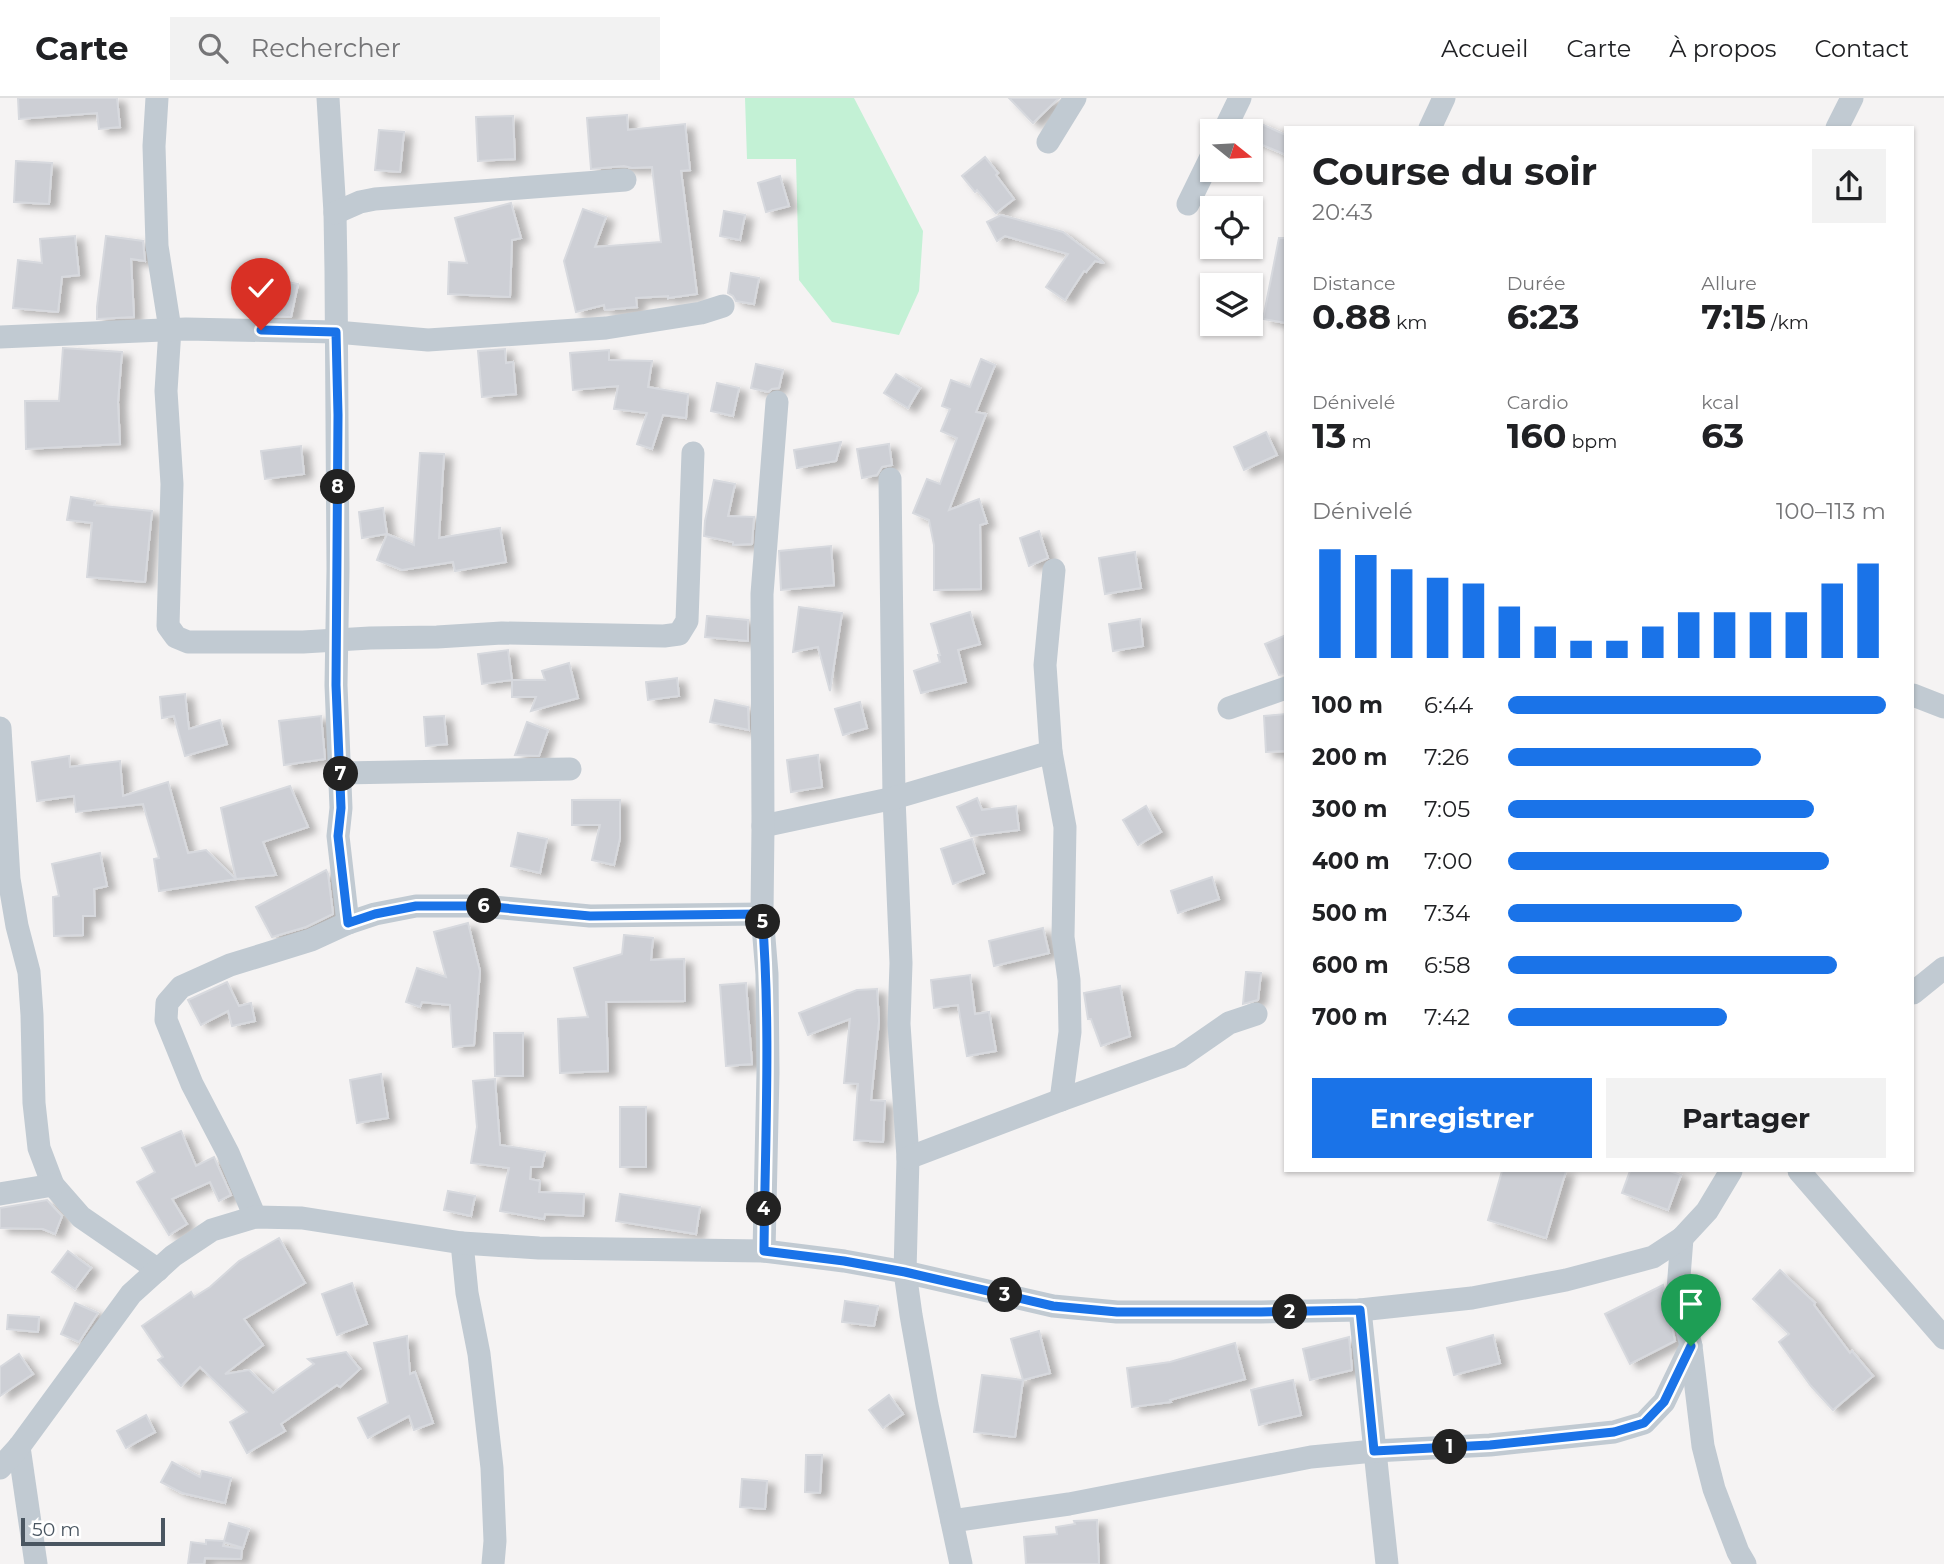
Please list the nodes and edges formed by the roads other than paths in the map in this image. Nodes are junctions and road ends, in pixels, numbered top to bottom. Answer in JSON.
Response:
{"nodes":[{"id":1,"x":157,"y":98,"type":"edge"},
{"id":2,"x":328,"y":98,"type":"edge"},
{"id":3,"x":1075,"y":98,"type":"edge"},
{"id":4,"x":1240,"y":98,"type":"edge"},
{"id":5,"x":1444,"y":98,"type":"edge"},
{"id":6,"x":1852,"y":98,"type":"edge"},
{"id":7,"x":1230,"y":119,"type":"edge"},
{"id":8,"x":1431,"y":126,"type":"edge"},
{"id":9,"x":1838,"y":126,"type":"edge"},
{"id":10,"x":1048,"y":142,"type":"dead end"},
{"id":11,"x":625,"y":180,"type":"dead end"},
{"id":12,"x":1200,"y":180,"type":"edge"},
{"id":13,"x":1188,"y":204,"type":"dead end"},
{"id":14,"x":335,"y":213,"type":"junction"},
{"id":15,"x":723,"y":306,"type":"dead end"},
{"id":16,"x":170,"y":329,"type":"junction"},
{"id":17,"x":336,"y":332,"type":"junction"},
{"id":18,"x":0,"y":337,"type":"edge"},
{"id":19,"x":777,"y":402,"type":"dead end"},
{"id":20,"x":693,"y":453,"type":"dead end"},
{"id":21,"x":890,"y":479,"type":"dead end"},
{"id":22,"x":1054,"y":570,"type":"dead end"},
{"id":23,"x":335,"y":640,"type":"junction"},
{"id":24,"x":1284,"y":689,"type":"edge"},
{"id":25,"x":1914,"y":695,"type":"edge"},
{"id":26,"x":1944,"y":707,"type":"edge"},
{"id":27,"x":1229,"y":708,"type":"dead end"},
{"id":28,"x":0,"y":728,"type":"edge"},
{"id":29,"x":1051,"y":752,"type":"junction"},
{"id":30,"x":570,"y":769,"type":"dead end"},
{"id":31,"x":341,"y":773,"type":"junction"},
{"id":32,"x":894,"y":798,"type":"junction"},
{"id":33,"x":763,"y":826,"type":"junction"},
{"id":34,"x":4,"y":880,"type":"edge"},
{"id":35,"x":762,"y":914,"type":"junction"},
{"id":36,"x":348,"y":923,"type":"junction"},
{"id":37,"x":1944,"y":968,"type":"edge"},
{"id":38,"x":1914,"y":992,"type":"edge"},
{"id":39,"x":1256,"y":1014,"type":"dead end"},
{"id":40,"x":1061,"y":1100,"type":"junction"},
{"id":41,"x":908,"y":1158,"type":"junction"},
{"id":42,"x":1730,"y":1172,"type":"edge"},
{"id":43,"x":1800,"y":1172,"type":"edge"},
{"id":44,"x":52,"y":1185,"type":"junction"},
{"id":45,"x":0,"y":1194,"type":"edge"},
{"id":46,"x":255,"y":1216,"type":"junction"},
{"id":47,"x":1682,"y":1238,"type":"junction"},
{"id":48,"x":462,"y":1243,"type":"junction"},
{"id":49,"x":764,"y":1251,"type":"junction"},
{"id":50,"x":158,"y":1270,"type":"junction"},
{"id":51,"x":905,"y":1272,"type":"junction"},
{"id":52,"x":1360,"y":1310,"type":"junction"},
{"id":53,"x":1944,"y":1338,"type":"edge"},
{"id":54,"x":1691,"y":1346,"type":"junction"},
{"id":55,"x":19,"y":1447,"type":"junction"},
{"id":56,"x":1374,"y":1451,"type":"junction"},
{"id":57,"x":0,"y":1468,"type":"edge"},
{"id":58,"x":952,"y":1521,"type":"junction"},
{"id":59,"x":36,"y":1564,"type":"edge"},
{"id":60,"x":493,"y":1564,"type":"edge"},
{"id":61,"x":961,"y":1564,"type":"edge"},
{"id":62,"x":1387,"y":1564,"type":"edge"},
{"id":63,"x":1745,"y":1564,"type":"edge"}],
"edges":[{"from":1,"to":16,"type":"street"},
{"from":2,"to":14,"type":"street"},
{"from":3,"to":10,"type":"street"},
{"from":4,"to":7,"type":"street"},
{"from":5,"to":8,"type":"street"},
{"from":6,"to":9,"type":"street"},
{"from":11,"to":14,"type":"street"},
{"from":12,"to":13,"type":"street"},
{"from":14,"to":17,"type":"street"},
{"from":15,"to":17,"type":"street"},
{"from":16,"to":17,"type":"street"},
{"from":16,"to":18,"type":"street"},
{"from":16,"to":23,"type":"street"},
{"from":17,"to":23,"type":"street"},
{"from":19,"to":33,"type":"street"},
{"from":20,"to":23,"type":"street"},
{"from":21,"to":32,"type":"street"},
{"from":22,"to":29,"type":"street"},
{"from":23,"to":31,"type":"street"},
{"from":24,"to":27,"type":"street"},
{"from":25,"to":26,"type":"street"},
{"from":28,"to":34,"type":"street"},
{"from":29,"to":32,"type":"street"},
{"from":29,"to":40,"type":"street"},
{"from":30,"to":31,"type":"street"},
{"from":31,"to":36,"type":"street"},
{"from":32,"to":33,"type":"street"},
{"from":32,"to":41,"type":"street"},
{"from":33,"to":35,"type":"street"},
{"from":34,"to":44,"type":"street"},
{"from":35,"to":36,"type":"street"},
{"from":35,"to":49,"type":"street"},
{"from":36,"to":46,"type":"street"},
{"from":37,"to":38,"type":"street"},
{"from":39,"to":40,"type":"street"},
{"from":40,"to":41,"type":"street"},
{"from":41,"to":51,"type":"street"},
{"from":42,"to":47,"type":"street"},
{"from":43,"to":53,"type":"street"},
{"from":44,"to":45,"type":"street"},
{"from":44,"to":50,"type":"street"},
{"from":46,"to":48,"type":"street"},
{"from":46,"to":50,"type":"street"},
{"from":47,"to":52,"type":"street"},
{"from":47,"to":54,"type":"street"},
{"from":48,"to":49,"type":"street"},
{"from":48,"to":60,"type":"street"},
{"from":49,"to":51,"type":"street"},
{"from":50,"to":55,"type":"street"},
{"from":51,"to":52,"type":"street"},
{"from":51,"to":58,"type":"street"},
{"from":52,"to":56,"type":"street"},
{"from":54,"to":56,"type":"street"},
{"from":54,"to":63,"type":"street"},
{"from":55,"to":57,"type":"street"},
{"from":55,"to":59,"type":"street"},
{"from":56,"to":58,"type":"street"},
{"from":56,"to":62,"type":"street"},
{"from":58,"to":61,"type":"street"}]}
